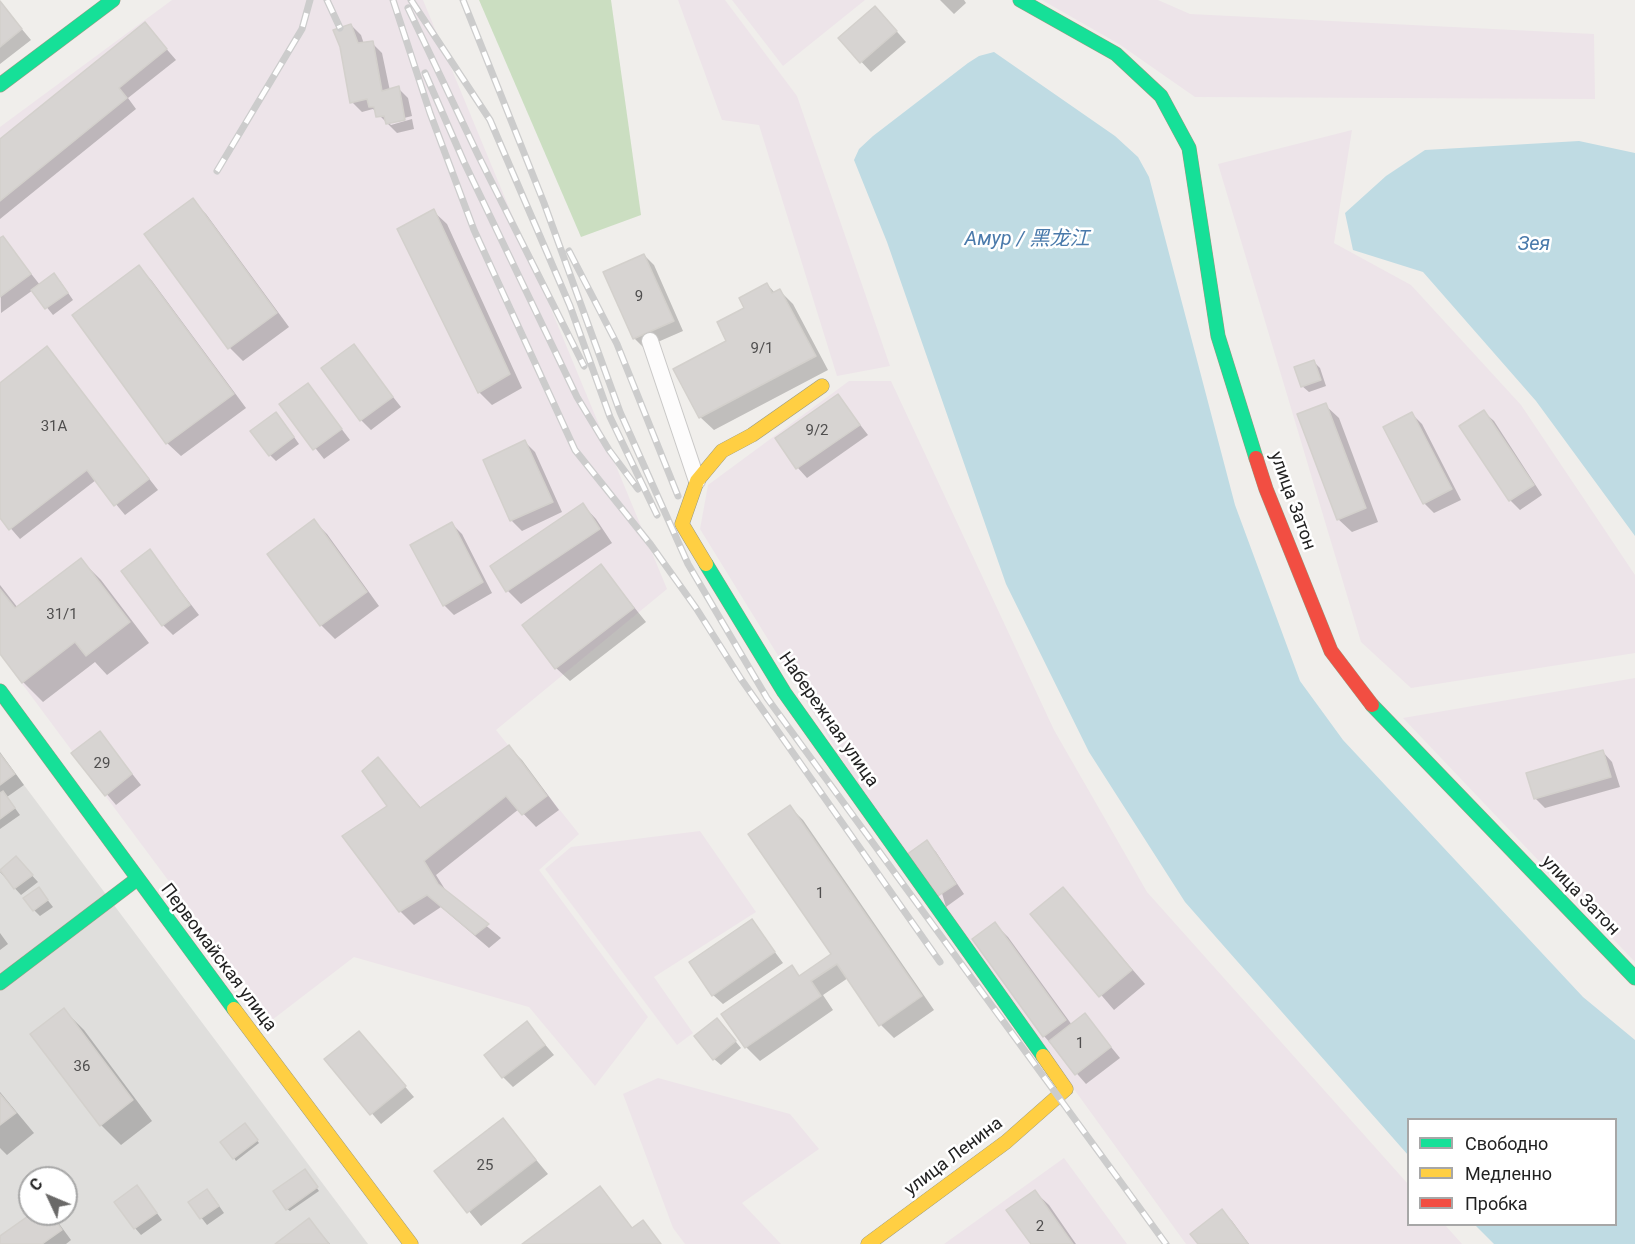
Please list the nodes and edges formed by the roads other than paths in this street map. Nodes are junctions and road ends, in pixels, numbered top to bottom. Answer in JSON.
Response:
{"nodes":[{"id":1,"x":113,"y":0,"type":"edge"},
{"id":2,"x":1020,"y":0,"type":"edge"},
{"id":3,"x":0,"y":85,"type":"edge"},
{"id":4,"x":650,"y":341,"type":"dead end"},
{"id":5,"x":822,"y":386,"type":"dead end"},
{"id":6,"x":698,"y":481,"type":"junction"},
{"id":7,"x":0,"y":691,"type":"edge"},
{"id":8,"x":137,"y":879,"type":"junction"},
{"id":9,"x":1635,"y":978,"type":"edge"},
{"id":10,"x":0,"y":983,"type":"edge"},
{"id":11,"x":1058,"y":1095,"type":"joint"},
{"id":12,"x":411,"y":1244,"type":"edge"},
{"id":13,"x":868,"y":1244,"type":"edge"}],
"edges":[{"from":1,"to":3,"type":"street"},
{"from":2,"to":9,"type":"street","name":"улица Затон"},
{"from":4,"to":6,"type":"street"},
{"from":5,"to":6,"type":"street","name":"Набережная улица"},
{"from":6,"to":11,"type":"street","name":"Набережная улица"},
{"from":7,"to":8,"type":"street","name":"Первомайская улица"},
{"from":8,"to":10,"type":"street"},
{"from":8,"to":12,"type":"street","name":"Первомайская улица"},
{"from":11,"to":13,"type":"street","name":"улица Ленина"}]}
